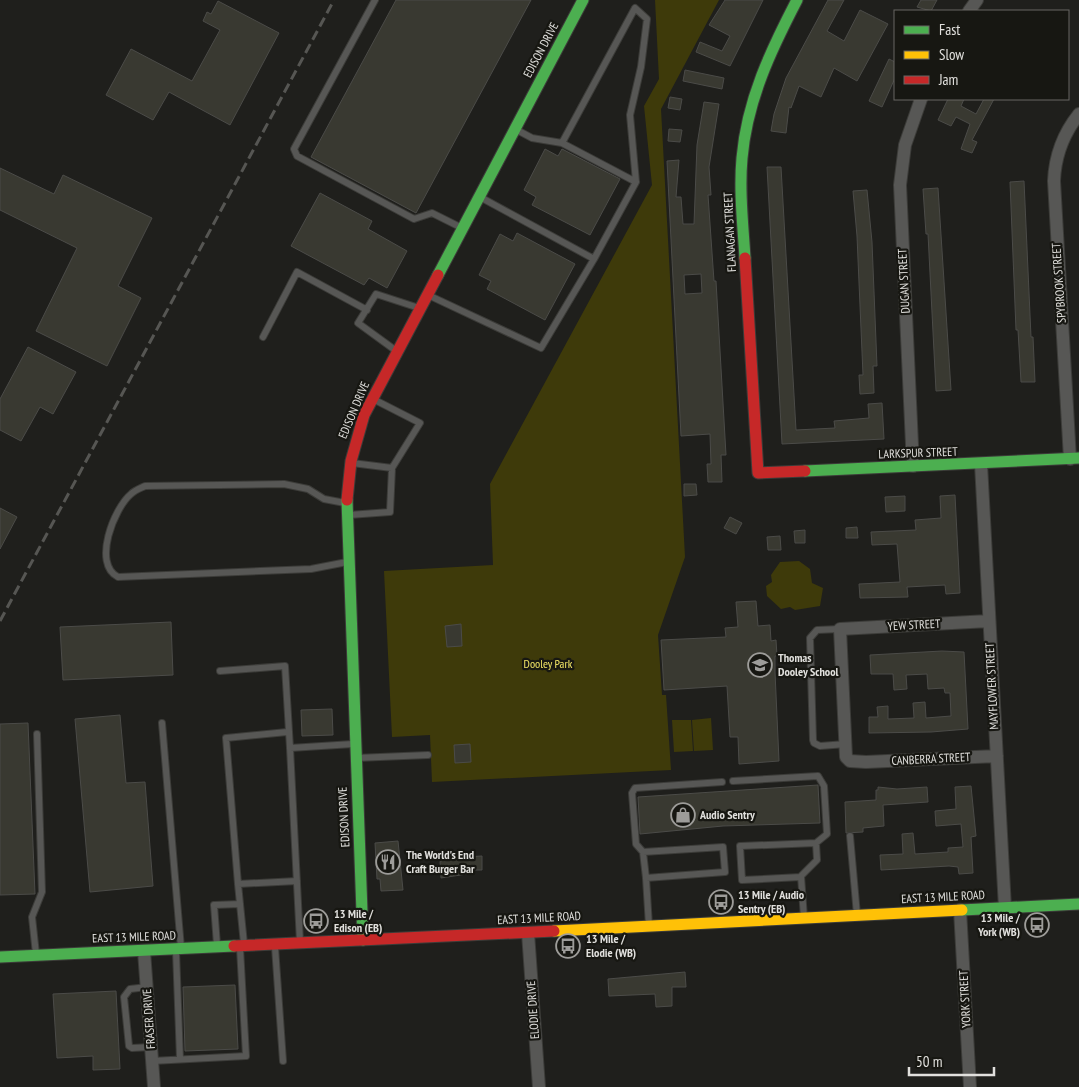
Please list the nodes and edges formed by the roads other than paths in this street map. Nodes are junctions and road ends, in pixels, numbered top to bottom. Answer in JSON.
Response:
{"nodes":[{"id":1,"x":375,"y":0,"type":"edge"},
{"id":2,"x":583,"y":0,"type":"edge"},
{"id":3,"x":639,"y":0,"type":"edge"},
{"id":4,"x":797,"y":0,"type":"edge"},
{"id":5,"x":635,"y":8,"type":"junction"},
{"id":6,"x":921,"y":100,"type":"edge"},
{"id":7,"x":1079,"y":114,"type":"edge"},
{"id":8,"x":514,"y":129,"type":"junction"},
{"id":9,"x":562,"y":143,"type":"junction"},
{"id":10,"x":636,"y":182,"type":"junction"},
{"id":11,"x":480,"y":197,"type":"junction"},
{"id":12,"x":463,"y":229,"type":"junction"},
{"id":13,"x":594,"y":259,"type":"junction"},
{"id":14,"x":427,"y":295,"type":"junction"},
{"id":15,"x":420,"y":308,"type":"junction"},
{"id":16,"x":366,"y":310,"type":"junction"},
{"id":17,"x":263,"y":337,"type":"dead end"},
{"id":18,"x":396,"y":351,"type":"junction"},
{"id":19,"x":372,"y":398,"type":"junction"},
{"id":20,"x":1074,"y":458,"type":"edge"},
{"id":21,"x":349,"y":463,"type":"junction"},
{"id":22,"x":981,"y":464,"type":"junction"},
{"id":23,"x":913,"y":466,"type":"junction"},
{"id":24,"x":392,"y":468,"type":"junction"},
{"id":25,"x":758,"y":473,"type":"joint"},
{"id":26,"x":347,"y":503,"type":"junction"},
{"id":27,"x":347,"y":516,"type":"junction"},
{"id":28,"x":348,"y":562,"type":"junction"},
{"id":29,"x":988,"y":621,"type":"junction"},
{"id":30,"x":840,"y":629,"type":"junction"},
{"id":31,"x":220,"y":671,"type":"dead end"},
{"id":32,"x":162,"y":723,"type":"dead end"},
{"id":33,"x":287,"y":732,"type":"junction"},
{"id":34,"x":37,"y":734,"type":"dead end"},
{"id":35,"x":354,"y":744,"type":"junction"},
{"id":36,"x":846,"y":744,"type":"junction"},
{"id":37,"x":290,"y":748,"type":"junction"},
{"id":38,"x":428,"y":755,"type":"dead end"},
{"id":39,"x":996,"y":756,"type":"junction"},
{"id":40,"x":355,"y":758,"type":"junction"},
{"id":41,"x":733,"y":781,"type":"dead end"},
{"id":42,"x":722,"y":782,"type":"dead end"},
{"id":43,"x":850,"y":836,"type":"dead end"},
{"id":44,"x":816,"y":843,"type":"junction"},
{"id":45,"x":643,"y":852,"type":"junction"},
{"id":46,"x":801,"y":877,"type":"junction"},
{"id":47,"x":646,"y":878,"type":"junction"},
{"id":48,"x":297,"y":881,"type":"junction"},
{"id":49,"x":238,"y":884,"type":"junction"},
{"id":50,"x":240,"y":904,"type":"junction"},
{"id":51,"x":1079,"y":904,"type":"edge"},
{"id":52,"x":1005,"y":908,"type":"junction"},
{"id":53,"x":960,"y":910,"type":"junction"},
{"id":54,"x":857,"y":916,"type":"junction"},
{"id":55,"x":804,"y":919,"type":"junction"},
{"id":56,"x":649,"y":927,"type":"junction"},
{"id":57,"x":528,"y":933,"type":"junction"},
{"id":58,"x":363,"y":940,"type":"junction"},
{"id":59,"x":300,"y":943,"type":"junction"},
{"id":60,"x":275,"y":945,"type":"junction"},
{"id":61,"x":242,"y":946,"type":"junction"},
{"id":62,"x":217,"y":948,"type":"junction"},
{"id":63,"x":178,"y":949,"type":"junction"},
{"id":64,"x":144,"y":951,"type":"junction"},
{"id":65,"x":36,"y":955,"type":"junction"},
{"id":66,"x":0,"y":956,"type":"edge"},
{"id":67,"x":147,"y":987,"type":"junction"},
{"id":68,"x":151,"y":1047,"type":"junction"},
{"id":69,"x":180,"y":1059,"type":"junction"},
{"id":70,"x":152,"y":1061,"type":"junction"},
{"id":71,"x":283,"y":1061,"type":"dead end"},
{"id":72,"x":154,"y":1087,"type":"edge"},
{"id":73,"x":539,"y":1087,"type":"edge"},
{"id":74,"x":970,"y":1087,"type":"edge"}],
"edges":[{"from":1,"to":12,"type":"lane"},
{"from":2,"to":8,"type":"street","name":"EDISON DRIVE"},
{"from":3,"to":5,"type":"lane"},
{"from":4,"to":25,"type":"street","name":"FLANAGAN STREET"},
{"from":5,"to":9,"type":"lane"},
{"from":5,"to":10,"type":"lane"},
{"from":6,"to":23,"type":"street","name":"DUGAN STREET"},
{"from":7,"to":20,"type":"street","name":"SPYBROOK STREET"},
{"from":8,"to":9,"type":"lane"},
{"from":8,"to":11,"type":"street","name":"EDISON DRIVE"},
{"from":9,"to":10,"type":"lane"},
{"from":10,"to":13,"type":"lane"},
{"from":11,"to":12,"type":"street","name":"EDISON DRIVE"},
{"from":11,"to":13,"type":"lane"},
{"from":12,"to":14,"type":"street","name":"EDISON DRIVE"},
{"from":13,"to":14,"type":"lane"},
{"from":14,"to":15,"type":"street","name":"EDISON DRIVE"},
{"from":15,"to":16,"type":"lane"},
{"from":15,"to":18,"type":"street","name":"EDISON DRIVE"},
{"from":16,"to":17,"type":"lane"},
{"from":16,"to":18,"type":"lane"},
{"from":18,"to":19,"type":"street","name":"EDISON DRIVE"},
{"from":19,"to":21,"type":"street","name":"EDISON DRIVE"},
{"from":19,"to":24,"type":"lane"},
{"from":20,"to":22,"type":"street","name":"LARKSPUR STREET"},
{"from":21,"to":24,"type":"lane"},
{"from":21,"to":26,"type":"street","name":"EDISON DRIVE"},
{"from":22,"to":23,"type":"street","name":"LARKSPUR STREET"},
{"from":22,"to":29,"type":"street","name":"MAYFLOWER STREET"},
{"from":23,"to":25,"type":"street","name":"LARKSPUR STREET"},
{"from":24,"to":27,"type":"lane"},
{"from":26,"to":27,"type":"street","name":"EDISON DRIVE"},
{"from":26,"to":28,"type":"lane"},
{"from":27,"to":28,"type":"street","name":"EDISON DRIVE"},
{"from":28,"to":35,"type":"street","name":"EDISON DRIVE"},
{"from":29,"to":30,"type":"street","name":"YEW STREET"},
{"from":29,"to":39,"type":"street","name":"MAYFLOWER STREET"},
{"from":30,"to":36,"type":"street"},
{"from":30,"to":36,"type":"lane"},
{"from":31,"to":33,"type":"lane"},
{"from":32,"to":63,"type":"lane"},
{"from":33,"to":37,"type":"lane"},
{"from":33,"to":49,"type":"lane"},
{"from":34,"to":65,"type":"lane"},
{"from":35,"to":37,"type":"lane"},
{"from":35,"to":40,"type":"street","name":"EDISON DRIVE"},
{"from":36,"to":39,"type":"street","name":"CANBERRA STREET"},
{"from":37,"to":48,"type":"lane"},
{"from":38,"to":40,"type":"lane"},
{"from":39,"to":52,"type":"street","name":"MAYFLOWER STREET"},
{"from":40,"to":58,"type":"street","name":"EDISON DRIVE"},
{"from":41,"to":44,"type":"lane"},
{"from":42,"to":45,"type":"lane"},
{"from":43,"to":54,"type":"lane"},
{"from":44,"to":46,"type":"lane"},
{"from":44,"to":46,"type":"lane"},
{"from":45,"to":47,"type":"lane"},
{"from":45,"to":47,"type":"lane"},
{"from":46,"to":55,"type":"lane"},
{"from":47,"to":56,"type":"lane"},
{"from":48,"to":49,"type":"lane"},
{"from":48,"to":59,"type":"lane"},
{"from":49,"to":50,"type":"lane"},
{"from":50,"to":61,"type":"lane"},
{"from":50,"to":62,"type":"lane"},
{"from":51,"to":52,"type":"street","name":"EAST 13 MILE ROAD"},
{"from":52,"to":53,"type":"street","name":"EAST 13 MILE ROAD"},
{"from":53,"to":54,"type":"street","name":"EAST 13 MILE ROAD"},
{"from":53,"to":74,"type":"street","name":"YORK STREET"},
{"from":54,"to":55,"type":"street","name":"EAST 13 MILE ROAD"},
{"from":55,"to":56,"type":"street","name":"EAST 13 MILE ROAD"},
{"from":56,"to":57,"type":"street","name":"EAST 13 MILE ROAD"},
{"from":57,"to":58,"type":"street","name":"EAST 13 MILE ROAD"},
{"from":57,"to":73,"type":"street","name":"ELODIE DRIVE"},
{"from":58,"to":59,"type":"street","name":"EAST 13 MILE ROAD"},
{"from":59,"to":60,"type":"street","name":"EAST 13 MILE ROAD"},
{"from":60,"to":61,"type":"street","name":"EAST 13 MILE ROAD"},
{"from":60,"to":71,"type":"lane"},
{"from":61,"to":62,"type":"street","name":"EAST 13 MILE ROAD"},
{"from":61,"to":69,"type":"lane"},
{"from":62,"to":63,"type":"street","name":"EAST 13 MILE ROAD"},
{"from":63,"to":64,"type":"street","name":"EAST 13 MILE ROAD"},
{"from":63,"to":69,"type":"lane"},
{"from":64,"to":65,"type":"street","name":"EAST 13 MILE ROAD"},
{"from":64,"to":67,"type":"street","name":"FRASER DRIVE"},
{"from":65,"to":66,"type":"street","name":"EAST 13 MILE ROAD"},
{"from":67,"to":68,"type":"street","name":"FRASER DRIVE"},
{"from":67,"to":68,"type":"lane"},
{"from":68,"to":70,"type":"street","name":"FRASER DRIVE"},
{"from":69,"to":70,"type":"lane"},
{"from":70,"to":72,"type":"street","name":"FRASER DRIVE"}]}
